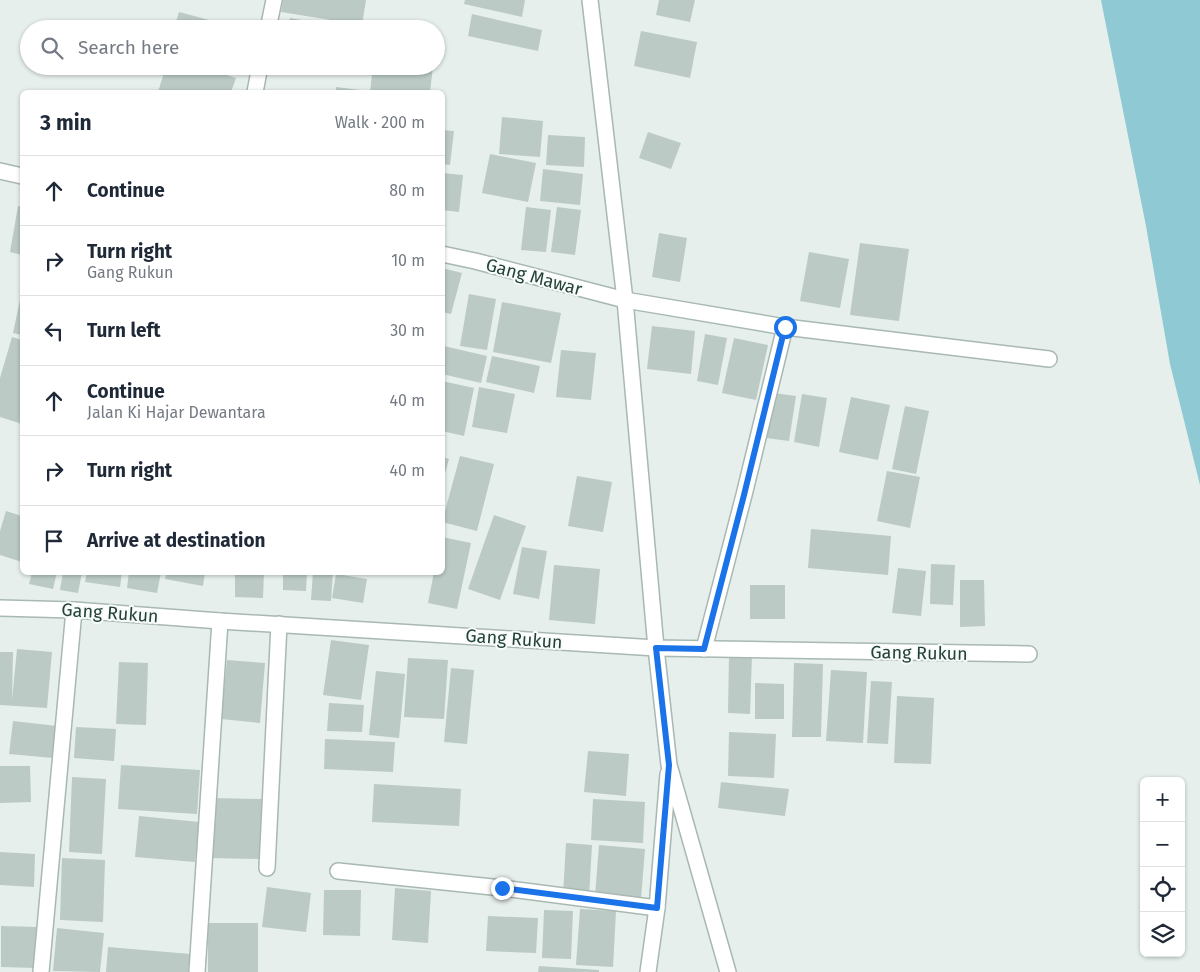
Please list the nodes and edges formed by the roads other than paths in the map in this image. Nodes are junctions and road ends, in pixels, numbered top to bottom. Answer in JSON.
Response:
{"nodes":[{"id":1,"x":274,"y":0,"type":"edge"},
{"id":2,"x":590,"y":0,"type":"edge"},
{"id":3,"x":270,"y":20,"type":"edge"},
{"id":4,"x":258,"y":75,"type":"edge"},
{"id":5,"x":255,"y":90,"type":"edge"},
{"id":6,"x":0,"y":171,"type":"edge"},
{"id":7,"x":20,"y":176,"type":"edge"},
{"id":8,"x":445,"y":255,"type":"edge"},
{"id":9,"x":625,"y":300,"type":"junction"},
{"id":10,"x":785,"y":327,"type":"junction"},
{"id":11,"x":1049,"y":359,"type":"dead end"},
{"id":12,"x":0,"y":608,"type":"edge"},
{"id":13,"x":74,"y":610,"type":"junction"},
{"id":14,"x":220,"y":621,"type":"junction"},
{"id":15,"x":279,"y":624,"type":"junction"},
{"id":16,"x":656,"y":648,"type":"junction"},
{"id":17,"x":704,"y":649,"type":"junction"},
{"id":18,"x":1030,"y":654,"type":"dead end"},
{"id":19,"x":669,"y":765,"type":"junction"},
{"id":20,"x":267,"y":868,"type":"dead end"},
{"id":21,"x":338,"y":870,"type":"dead end"},
{"id":22,"x":657,"y":908,"type":"junction"},
{"id":23,"x":41,"y":972,"type":"edge"},
{"id":24,"x":197,"y":972,"type":"edge"},
{"id":25,"x":648,"y":972,"type":"edge"},
{"id":26,"x":728,"y":972,"type":"edge"}],
"edges":[{"from":1,"to":3,"type":"street"},
{"from":2,"to":9,"type":"street"},
{"from":4,"to":5,"type":"street"},
{"from":6,"to":7,"type":"street"},
{"from":8,"to":9,"type":"street","name":"Gang Mawar"},
{"from":9,"to":10,"type":"street","name":"Gang Mawar"},
{"from":9,"to":16,"type":"street"},
{"from":10,"to":11,"type":"street","name":"Gang Mawar"},
{"from":10,"to":17,"type":"street"},
{"from":12,"to":13,"type":"street","name":"Gang Rukun"},
{"from":13,"to":14,"type":"street","name":"Gang Rukun"},
{"from":13,"to":23,"type":"street"},
{"from":14,"to":15,"type":"street","name":"Gang Rukun"},
{"from":14,"to":24,"type":"street"},
{"from":15,"to":16,"type":"street","name":"Gang Rukun"},
{"from":15,"to":20,"type":"street"},
{"from":16,"to":17,"type":"street","name":"Gang Rukun"},
{"from":16,"to":19,"type":"street"},
{"from":17,"to":18,"type":"street","name":"Gang Rukun"},
{"from":19,"to":22,"type":"street"},
{"from":19,"to":26,"type":"street"},
{"from":21,"to":22,"type":"street"},
{"from":22,"to":25,"type":"street"}]}
